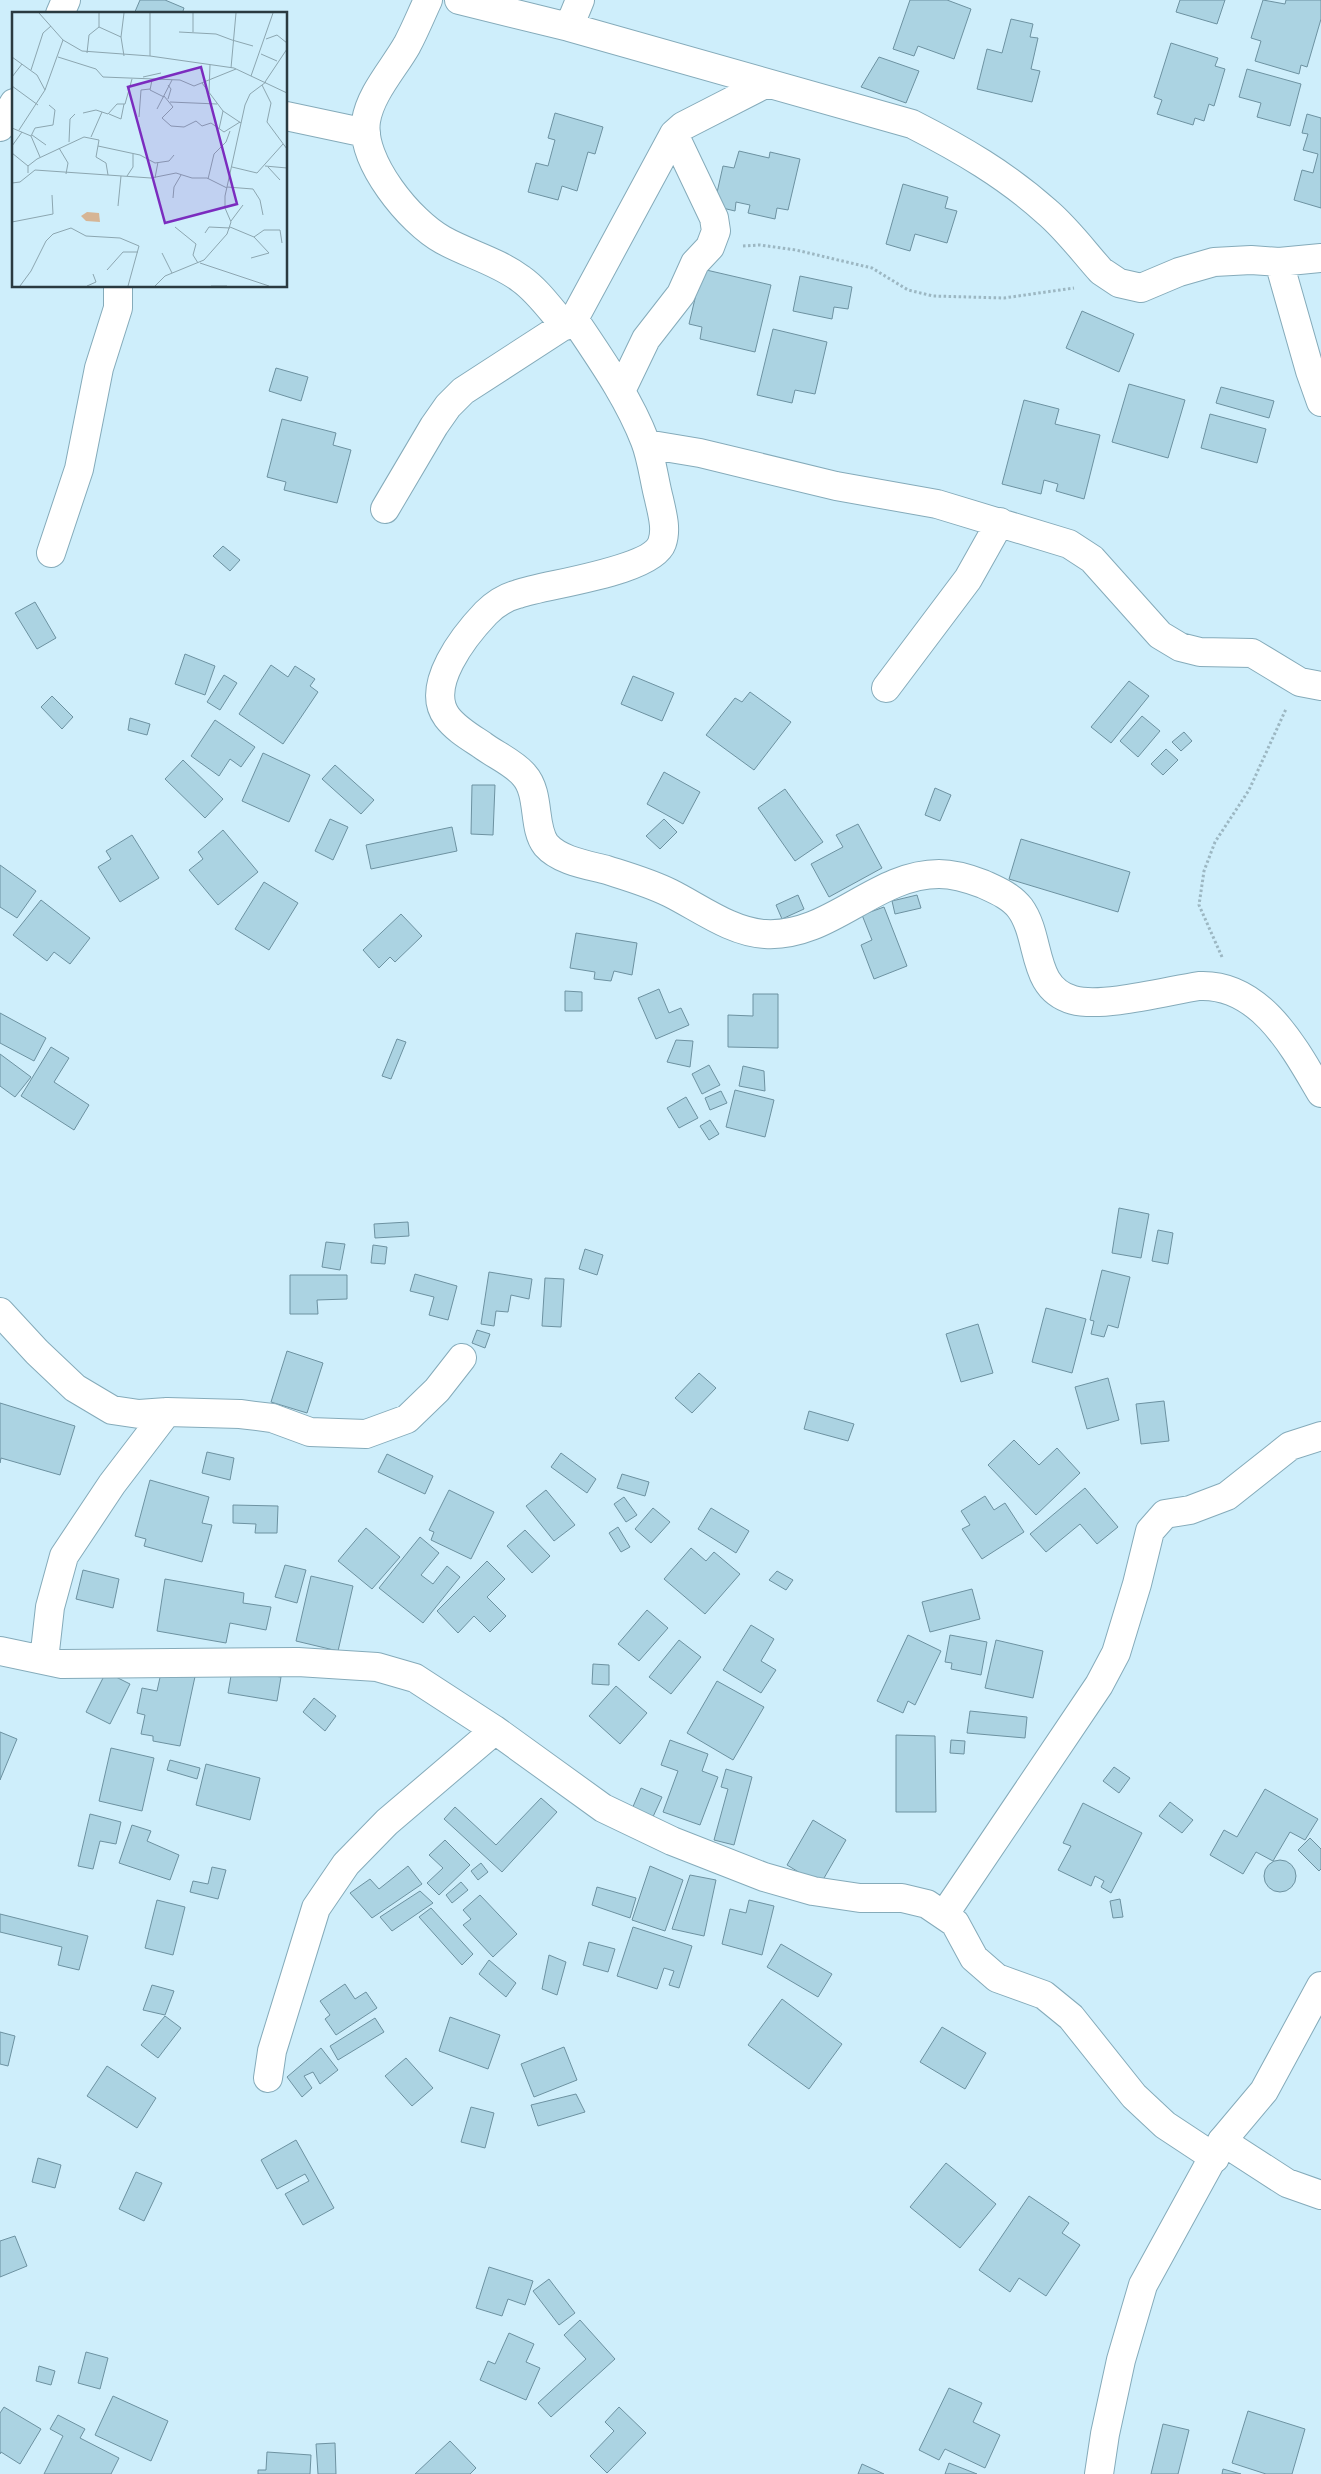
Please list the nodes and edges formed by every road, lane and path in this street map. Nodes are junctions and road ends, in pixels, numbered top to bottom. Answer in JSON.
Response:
{"nodes":[{"id":1,"x":66,"y":0,"type":"edge"},
{"id":2,"x":428,"y":0,"type":"edge"},
{"id":3,"x":459,"y":0,"type":"edge"},
{"id":4,"x":580,"y":0,"type":"edge"},
{"id":5,"x":61,"y":12,"type":"edge"},
{"id":6,"x":568,"y":27,"type":"junction"},
{"id":7,"x":767,"y":83,"type":"junction"},
{"id":8,"x":12,"y":106,"type":"edge"},
{"id":9,"x":288,"y":116,"type":"edge"},
{"id":10,"x":0,"y":127,"type":"edge"},
{"id":11,"x":366,"y":133,"type":"junction"},
{"id":12,"x":674,"y":134,"type":"junction"},
{"id":13,"x":710,"y":247,"type":"junction"},
{"id":14,"x":1321,"y":258,"type":"edge"},
{"id":15,"x":1279,"y":262,"type":"junction"},
{"id":16,"x":1119,"y":284,"type":"junction"},
{"id":17,"x":118,"y":288,"type":"edge"},
{"id":18,"x":569,"y":322,"type":"junction"},
{"id":19,"x":621,"y":390,"type":"junction"},
{"id":20,"x":1321,"y":402,"type":"edge"},
{"id":21,"x":646,"y":444,"type":"junction"},
{"id":22,"x":384,"y":509,"type":"dead end"},
{"id":23,"x":1000,"y":522,"type":"junction"},
{"id":24,"x":51,"y":553,"type":"dead end"},
{"id":25,"x":1310,"y":684,"type":"edge"},
{"id":26,"x":886,"y":688,"type":"dead end"},
{"id":27,"x":1244,"y":996,"type":"junction"},
{"id":28,"x":1321,"y":1093,"type":"edge"},
{"id":29,"x":0,"y":1312,"type":"edge"},
{"id":30,"x":462,"y":1358,"type":"dead end"},
{"id":31,"x":167,"y":1412,"type":"junction"},
{"id":32,"x":1321,"y":1436,"type":"edge"},
{"id":33,"x":0,"y":1651,"type":"edge"},
{"id":34,"x":44,"y":1660,"type":"junction"},
{"id":35,"x":495,"y":1730,"type":"junction"},
{"id":36,"x":944,"y":1915,"type":"junction"},
{"id":37,"x":1321,"y":1986,"type":"edge"},
{"id":38,"x":268,"y":2078,"type":"dead end"},
{"id":39,"x":1218,"y":2150,"type":"junction"},
{"id":40,"x":1321,"y":2195,"type":"edge"},
{"id":41,"x":1099,"y":2474,"type":"edge"}],
"edges":[{"from":1,"to":5,"type":"street"},
{"from":2,"to":11,"type":"street"},
{"from":3,"to":6,"type":"street"},
{"from":4,"to":6,"type":"street"},
{"from":6,"to":7,"type":"street"},
{"from":7,"to":12,"type":"street"},
{"from":7,"to":16,"type":"street"},
{"from":8,"to":10,"type":"street"},
{"from":9,"to":11,"type":"street"},
{"from":11,"to":18,"type":"street"},
{"from":12,"to":13,"type":"street"},
{"from":12,"to":18,"type":"street"},
{"from":13,"to":16,"type":"path"},
{"from":13,"to":19,"type":"street"},
{"from":14,"to":15,"type":"street"},
{"from":15,"to":16,"type":"street"},
{"from":15,"to":20,"type":"street"},
{"from":17,"to":24,"type":"street"},
{"from":18,"to":19,"type":"street"},
{"from":18,"to":22,"type":"street"},
{"from":19,"to":21,"type":"street"},
{"from":21,"to":23,"type":"street"},
{"from":21,"to":27,"type":"street"},
{"from":23,"to":25,"type":"street"},
{"from":23,"to":26,"type":"street"},
{"from":25,"to":27,"type":"path"},
{"from":27,"to":28,"type":"street"},
{"from":29,"to":31,"type":"street"},
{"from":30,"to":31,"type":"street"},
{"from":31,"to":34,"type":"street"},
{"from":32,"to":36,"type":"street"},
{"from":33,"to":34,"type":"street"},
{"from":34,"to":35,"type":"street"},
{"from":35,"to":36,"type":"street"},
{"from":35,"to":38,"type":"street"},
{"from":36,"to":39,"type":"street"},
{"from":37,"to":39,"type":"street"},
{"from":39,"to":40,"type":"street"},
{"from":39,"to":41,"type":"street"}]}
